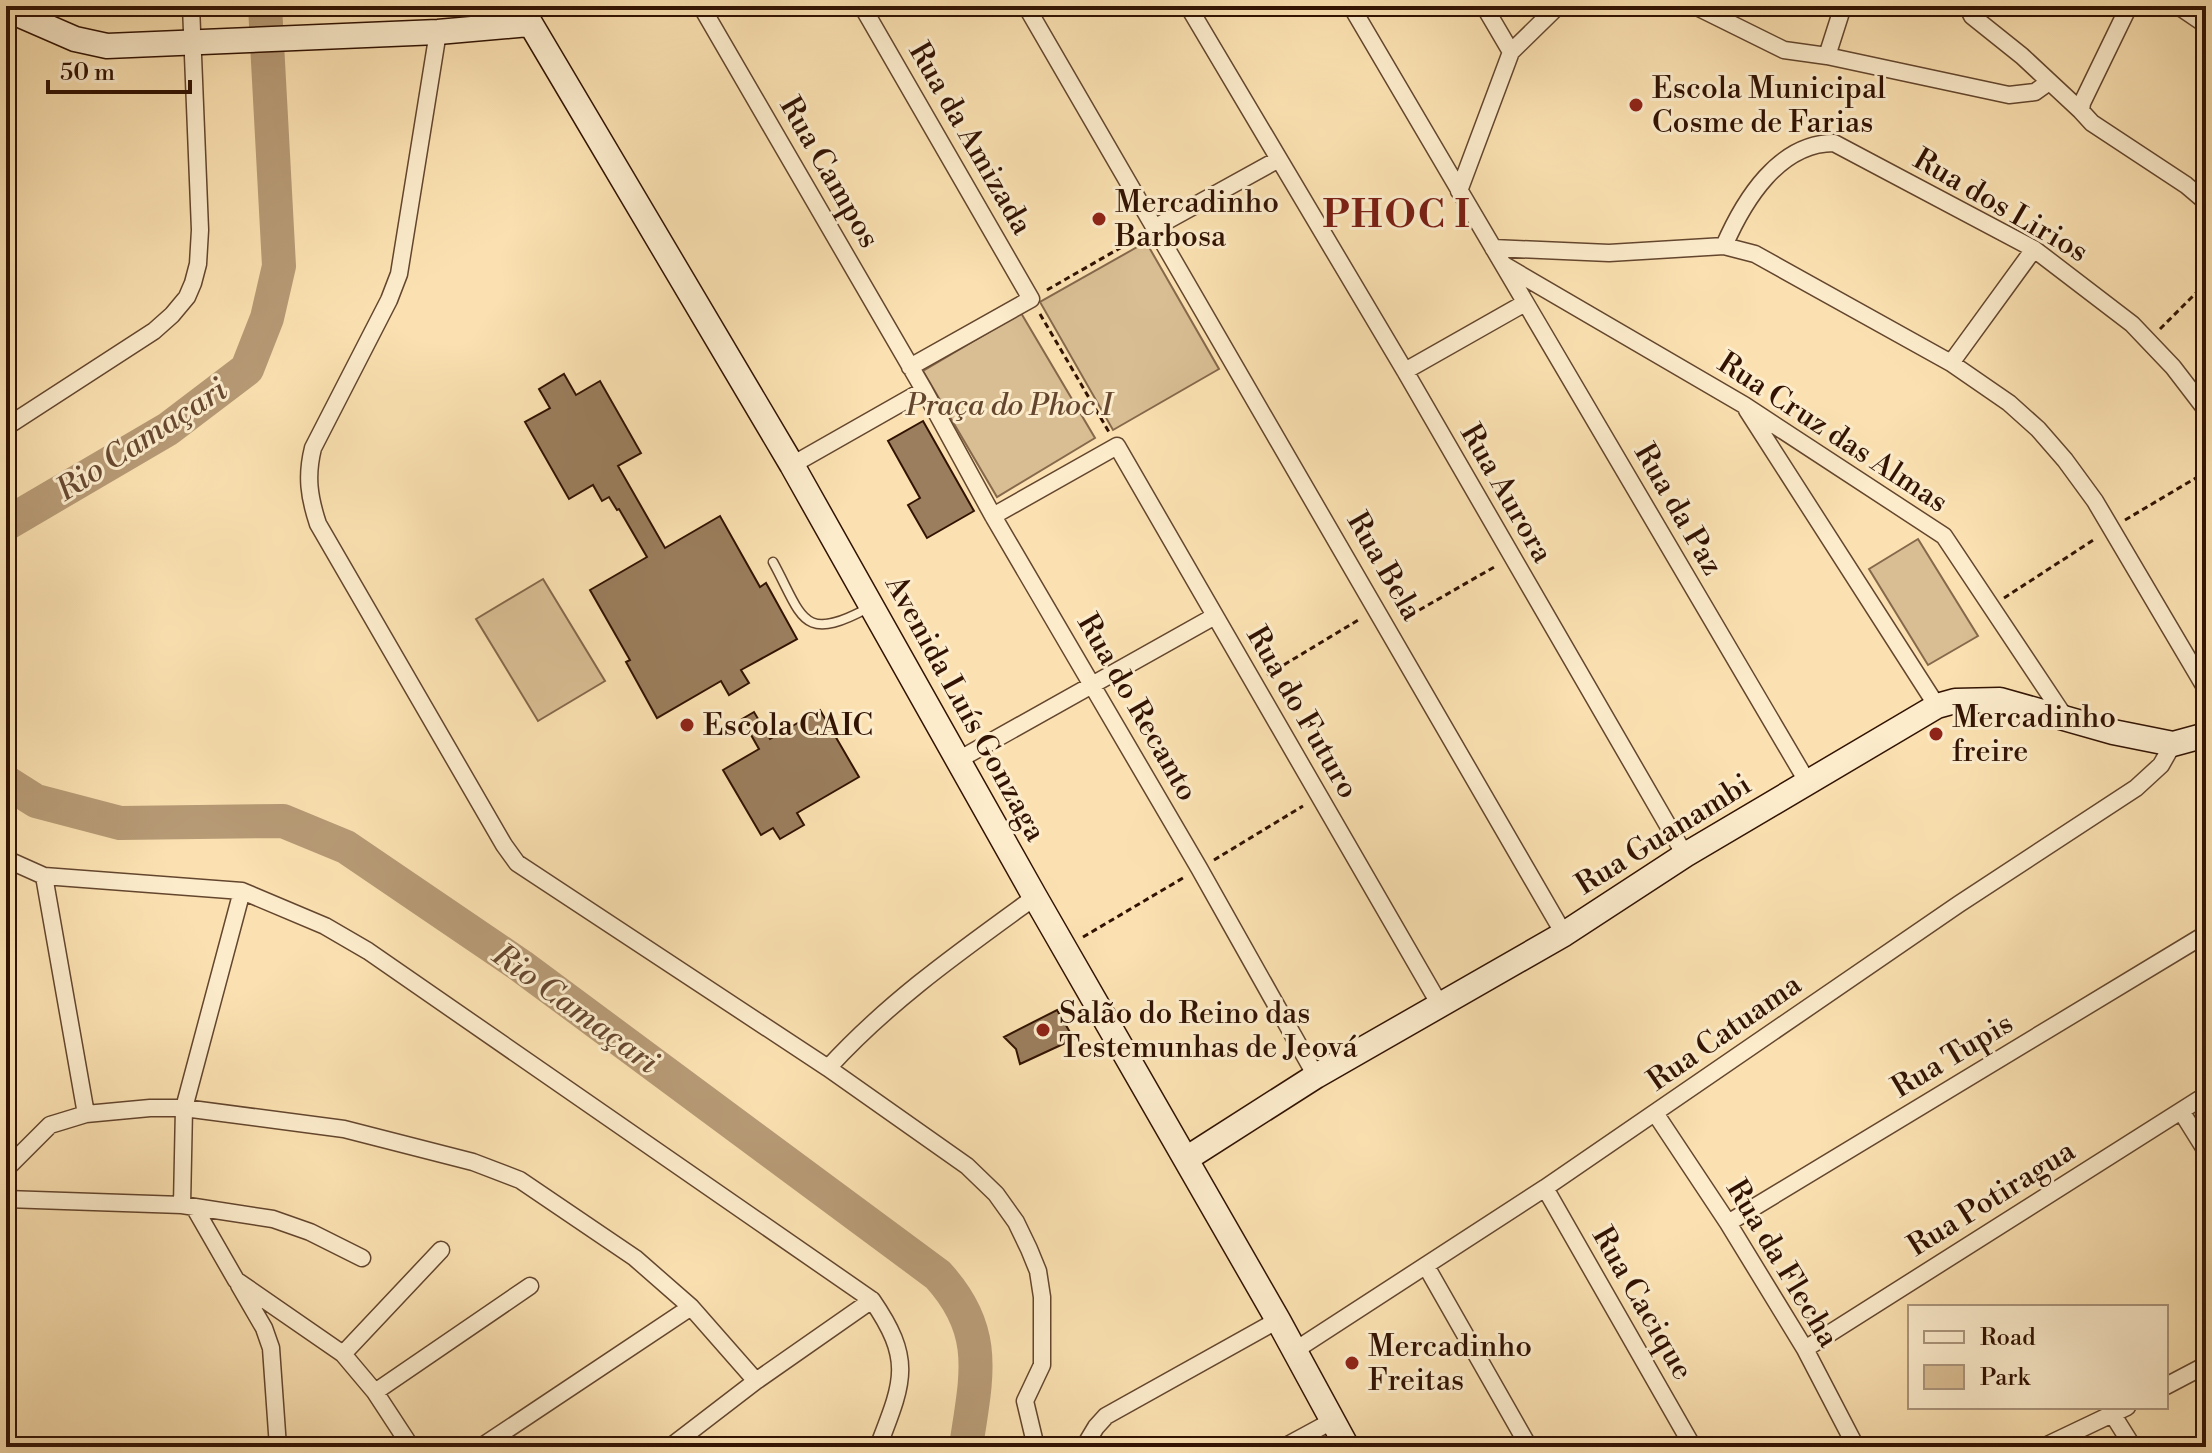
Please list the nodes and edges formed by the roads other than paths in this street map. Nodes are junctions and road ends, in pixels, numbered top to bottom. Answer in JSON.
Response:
{"nodes":[{"id":1,"x":191,"y":6,"type":"edge"},
{"id":2,"x":701,"y":6,"type":"edge"},
{"id":3,"x":862,"y":6,"type":"edge"},
{"id":4,"x":1026,"y":6,"type":"edge"},
{"id":5,"x":1188,"y":6,"type":"edge"},
{"id":6,"x":1351,"y":6,"type":"edge"},
{"id":7,"x":1484,"y":6,"type":"edge"},
{"id":8,"x":1558,"y":6,"type":"edge"},
{"id":9,"x":1695,"y":6,"type":"edge"},
{"id":10,"x":1843,"y":6,"type":"edge"},
{"id":11,"x":1967,"y":6,"type":"edge"},
{"id":12,"x":2129,"y":6,"type":"edge"},
{"id":13,"x":2178,"y":6,"type":"edge"},
{"id":14,"x":6,"y":9,"type":"edge"},
{"id":15,"x":1724,"y":12,"type":"edge"},
{"id":16,"x":525,"y":15,"type":"edge"},
{"id":17,"x":2206,"y":25,"type":"edge"},
{"id":18,"x":438,"y":32,"type":"junction"},
{"id":19,"x":192,"y":44,"type":"junction"},
{"id":20,"x":1511,"y":52,"type":"junction"},
{"id":21,"x":1827,"y":56,"type":"junction"},
{"id":22,"x":2049,"y":82,"type":"junction"},
{"id":23,"x":2082,"y":112,"type":"junction"},
{"id":24,"x":1279,"y":159,"type":"junction"},
{"id":25,"x":1459,"y":191,"type":"junction"},
{"id":26,"x":2206,"y":202,"type":"edge"},
{"id":27,"x":1154,"y":228,"type":"junction"},
{"id":28,"x":1724,"y":246,"type":"junction"},
{"id":29,"x":1493,"y":248,"type":"junction"},
{"id":30,"x":2034,"y":249,"type":"junction"},
{"id":31,"x":1502,"y":264,"type":"junction"},
{"id":32,"x":1525,"y":303,"type":"junction"},
{"id":33,"x":1951,"y":363,"type":"junction"},
{"id":34,"x":910,"y":367,"type":"junction"},
{"id":35,"x":1405,"y":371,"type":"junction"},
{"id":36,"x":924,"y":390,"type":"junction"},
{"id":37,"x":1744,"y":405,"type":"junction"},
{"id":38,"x":2206,"y":410,"type":"edge"},
{"id":39,"x":6,"y":427,"type":"edge"},
{"id":40,"x":792,"y":465,"type":"junction"},
{"id":41,"x":993,"y":516,"type":"junction"},
{"id":42,"x":773,"y":562,"type":"dead end"},
{"id":43,"x":872,"y":606,"type":"junction"},
{"id":44,"x":1215,"y":616,"type":"junction"},
{"id":45,"x":1093,"y":686,"type":"junction"},
{"id":46,"x":2206,"y":689,"type":"edge"},
{"id":47,"x":1937,"y":706,"type":"junction"},
{"id":48,"x":2066,"y":719,"type":"junction"},
{"id":49,"x":2206,"y":735,"type":"edge"},
{"id":50,"x":2173,"y":744,"type":"junction"},
{"id":51,"x":960,"y":759,"type":"junction"},
{"id":52,"x":1808,"y":783,"type":"junction"},
{"id":53,"x":1685,"y":855,"type":"junction"},
{"id":54,"x":6,"y":859,"type":"edge"},
{"id":55,"x":44,"y":876,"type":"junction"},
{"id":56,"x":242,"y":891,"type":"junction"},
{"id":57,"x":1035,"y":897,"type":"junction"},
{"id":58,"x":1564,"y":934,"type":"junction"},
{"id":59,"x":2206,"y":934,"type":"edge"},
{"id":60,"x":1440,"y":1005,"type":"junction"},
{"id":61,"x":828,"y":1068,"type":"junction"},
{"id":62,"x":1316,"y":1076,"type":"junction"},
{"id":63,"x":2206,"y":1095,"type":"edge"},
{"id":64,"x":184,"y":1108,"type":"junction"},
{"id":65,"x":2181,"y":1111,"type":"junction"},
{"id":66,"x":1655,"y":1113,"type":"junction"},
{"id":67,"x":86,"y":1114,"type":"junction"},
{"id":68,"x":2206,"y":1151,"type":"edge"},
{"id":69,"x":1186,"y":1159,"type":"junction"},
{"id":70,"x":6,"y":1169,"type":"edge"},
{"id":71,"x":1545,"y":1188,"type":"junction"},
{"id":72,"x":6,"y":1199,"type":"edge"},
{"id":73,"x":188,"y":1206,"type":"junction"},
{"id":74,"x":1728,"y":1223,"type":"junction"},
{"id":75,"x":441,"y":1250,"type":"dead end"},
{"id":76,"x":362,"y":1258,"type":"dead end"},
{"id":77,"x":1426,"y":1266,"type":"junction"},
{"id":78,"x":236,"y":1280,"type":"junction"},
{"id":79,"x":530,"y":1286,"type":"dead end"},
{"id":80,"x":872,"y":1300,"type":"junction"},
{"id":81,"x":691,"y":1307,"type":"junction"},
{"id":82,"x":1278,"y":1320,"type":"junction"},
{"id":83,"x":1805,"y":1349,"type":"junction"},
{"id":84,"x":1294,"y":1351,"type":"junction"},
{"id":85,"x":343,"y":1354,"type":"junction"},
{"id":86,"x":2206,"y":1365,"type":"edge"},
{"id":87,"x":756,"y":1381,"type":"junction"},
{"id":88,"x":2168,"y":1385,"type":"edge"},
{"id":89,"x":375,"y":1392,"type":"junction"},
{"id":90,"x":2120,"y":1411,"type":"edge"},
{"id":91,"x":1332,"y":1421,"type":"junction"},
{"id":92,"x":278,"y":1447,"type":"edge"},
{"id":93,"x":411,"y":1447,"type":"edge"},
{"id":94,"x":481,"y":1447,"type":"edge"},
{"id":95,"x":670,"y":1447,"type":"edge"},
{"id":96,"x":878,"y":1447,"type":"edge"},
{"id":97,"x":1036,"y":1447,"type":"edge"},
{"id":98,"x":1084,"y":1447,"type":"edge"},
{"id":99,"x":1284,"y":1447,"type":"edge"},
{"id":100,"x":1347,"y":1447,"type":"edge"},
{"id":101,"x":1529,"y":1447,"type":"edge"},
{"id":102,"x":1693,"y":1447,"type":"edge"},
{"id":103,"x":1856,"y":1447,"type":"edge"},
{"id":104,"x":2043,"y":1447,"type":"edge"},
{"id":105,"x":2133,"y":1447,"type":"edge"}],
"edges":[{"from":1,"to":19,"type":"street"},
{"from":2,"to":34,"type":"street","name":"Rua Campos"},
{"from":3,"to":34,"type":"street","name":"Rua da Amizada"},
{"from":4,"to":27,"type":"street","name":"Rua Bela"},
{"from":5,"to":24,"type":"street","name":"Rua Aurora"},
{"from":6,"to":25,"type":"street","name":"Rua da Paz"},
{"from":7,"to":20,"type":"street"},
{"from":8,"to":20,"type":"street"},
{"from":9,"to":15,"type":"street"},
{"from":10,"to":21,"type":"street"},
{"from":11,"to":22,"type":"street"},
{"from":12,"to":23,"type":"street"},
{"from":13,"to":17,"type":"street"},
{"from":14,"to":19,"type":"street"},
{"from":15,"to":21,"type":"street"},
{"from":16,"to":18,"type":"street"},
{"from":16,"to":40,"type":"street","name":"Avenida Luís Gonzaga"},
{"from":18,"to":19,"type":"street"},
{"from":18,"to":61,"type":"street"},
{"from":19,"to":39,"type":"street"},
{"from":20,"to":25,"type":"street"},
{"from":21,"to":22,"type":"street"},
{"from":22,"to":23,"type":"street"},
{"from":23,"to":26,"type":"street"},
{"from":24,"to":27,"type":"street"},
{"from":24,"to":35,"type":"street","name":"Rua Aurora"},
{"from":25,"to":29,"type":"street","name":"Rua da Paz"},
{"from":27,"to":58,"type":"street","name":"Rua Bela"},
{"from":28,"to":29,"type":"street"},
{"from":28,"to":30,"type":"street","name":"Rua dos Lirios"},
{"from":28,"to":33,"type":"street"},
{"from":29,"to":31,"type":"street","name":"Rua da Paz"},
{"from":30,"to":33,"type":"street"},
{"from":30,"to":38,"type":"street","name":"Rua dos Lirios"},
{"from":31,"to":32,"type":"street","name":"Rua da Paz"},
{"from":31,"to":37,"type":"street","name":"Rua Cruz das Almas"},
{"from":32,"to":35,"type":"street"},
{"from":32,"to":52,"type":"street","name":"Rua da Paz"},
{"from":33,"to":46,"type":"street"},
{"from":34,"to":36,"type":"street","name":"Rua do Recanto"},
{"from":35,"to":53,"type":"street","name":"Rua Aurora"},
{"from":36,"to":40,"type":"street"},
{"from":36,"to":41,"type":"street","name":"Rua do Recanto"},
{"from":37,"to":47,"type":"street"},
{"from":37,"to":48,"type":"street","name":"Rua Cruz das Almas"},
{"from":40,"to":43,"type":"street","name":"Avenida Luís Gonzaga"},
{"from":41,"to":44,"type":"street","name":"Rua do Futuro"},
{"from":41,"to":45,"type":"street","name":"Rua do Recanto"},
{"from":42,"to":43,"type":"lane"},
{"from":43,"to":51,"type":"street","name":"Avenida Luís Gonzaga"},
{"from":44,"to":45,"type":"street"},
{"from":44,"to":60,"type":"street","name":"Rua do Futuro"},
{"from":45,"to":51,"type":"street"},
{"from":45,"to":62,"type":"street","name":"Rua do Recanto"},
{"from":47,"to":48,"type":"street","name":"Rua Guanambi"},
{"from":47,"to":52,"type":"street","name":"Rua Guanambi"},
{"from":48,"to":50,"type":"street","name":"Rua Guanambi"},
{"from":49,"to":50,"type":"street","name":"Rua Guanambi"},
{"from":50,"to":66,"type":"street","name":"Rua Catuama"},
{"from":51,"to":57,"type":"street","name":"Avenida Luís Gonzaga"},
{"from":52,"to":53,"type":"street","name":"Rua Guanambi"},
{"from":53,"to":58,"type":"street","name":"Rua Guanambi"},
{"from":54,"to":55,"type":"street"},
{"from":55,"to":56,"type":"street"},
{"from":55,"to":67,"type":"street"},
{"from":56,"to":64,"type":"street"},
{"from":56,"to":80,"type":"street"},
{"from":57,"to":61,"type":"street"},
{"from":57,"to":69,"type":"street","name":"Avenida Luís Gonzaga"},
{"from":58,"to":60,"type":"street","name":"Rua Guanambi"},
{"from":59,"to":74,"type":"street","name":"Rua Tupis"},
{"from":60,"to":62,"type":"street","name":"Rua Guanambi"},
{"from":61,"to":97,"type":"street"},
{"from":62,"to":69,"type":"street","name":"Rua Guanambi"},
{"from":63,"to":65,"type":"street","name":"Rua Potiragua"},
{"from":64,"to":67,"type":"street"},
{"from":64,"to":73,"type":"street"},
{"from":64,"to":81,"type":"street"},
{"from":65,"to":68,"type":"street"},
{"from":65,"to":83,"type":"street","name":"Rua Potiragua"},
{"from":66,"to":71,"type":"street","name":"Rua Catuama"},
{"from":66,"to":74,"type":"street","name":"Rua da Flecha"},
{"from":67,"to":70,"type":"street"},
{"from":69,"to":82,"type":"street","name":"Avenida Luís Gonzaga"},
{"from":71,"to":77,"type":"street","name":"Rua Catuama"},
{"from":71,"to":102,"type":"street","name":"Rua Cacique"},
{"from":72,"to":73,"type":"street"},
{"from":73,"to":76,"type":"street"},
{"from":73,"to":78,"type":"street"},
{"from":74,"to":83,"type":"street","name":"Rua da Flecha"},
{"from":75,"to":85,"type":"street"},
{"from":77,"to":84,"type":"street","name":"Rua Catuama"},
{"from":77,"to":101,"type":"street"},
{"from":78,"to":85,"type":"street"},
{"from":78,"to":92,"type":"street"},
{"from":79,"to":89,"type":"street"},
{"from":80,"to":87,"type":"street"},
{"from":80,"to":96,"type":"street"},
{"from":81,"to":87,"type":"street"},
{"from":81,"to":94,"type":"street"},
{"from":82,"to":84,"type":"street","name":"Avenida Luís Gonzaga"},
{"from":82,"to":98,"type":"street"},
{"from":83,"to":103,"type":"street","name":"Rua da Flecha"},
{"from":84,"to":91,"type":"street","name":"Avenida Luís Gonzaga"},
{"from":85,"to":89,"type":"street"},
{"from":86,"to":88,"type":"street"},
{"from":87,"to":95,"type":"street"},
{"from":89,"to":93,"type":"street"},
{"from":90,"to":104,"type":"street"},
{"from":90,"to":105,"type":"street"},
{"from":91,"to":99,"type":"street"},
{"from":91,"to":100,"type":"street","name":"Avenida Luís Gonzaga"}]}
